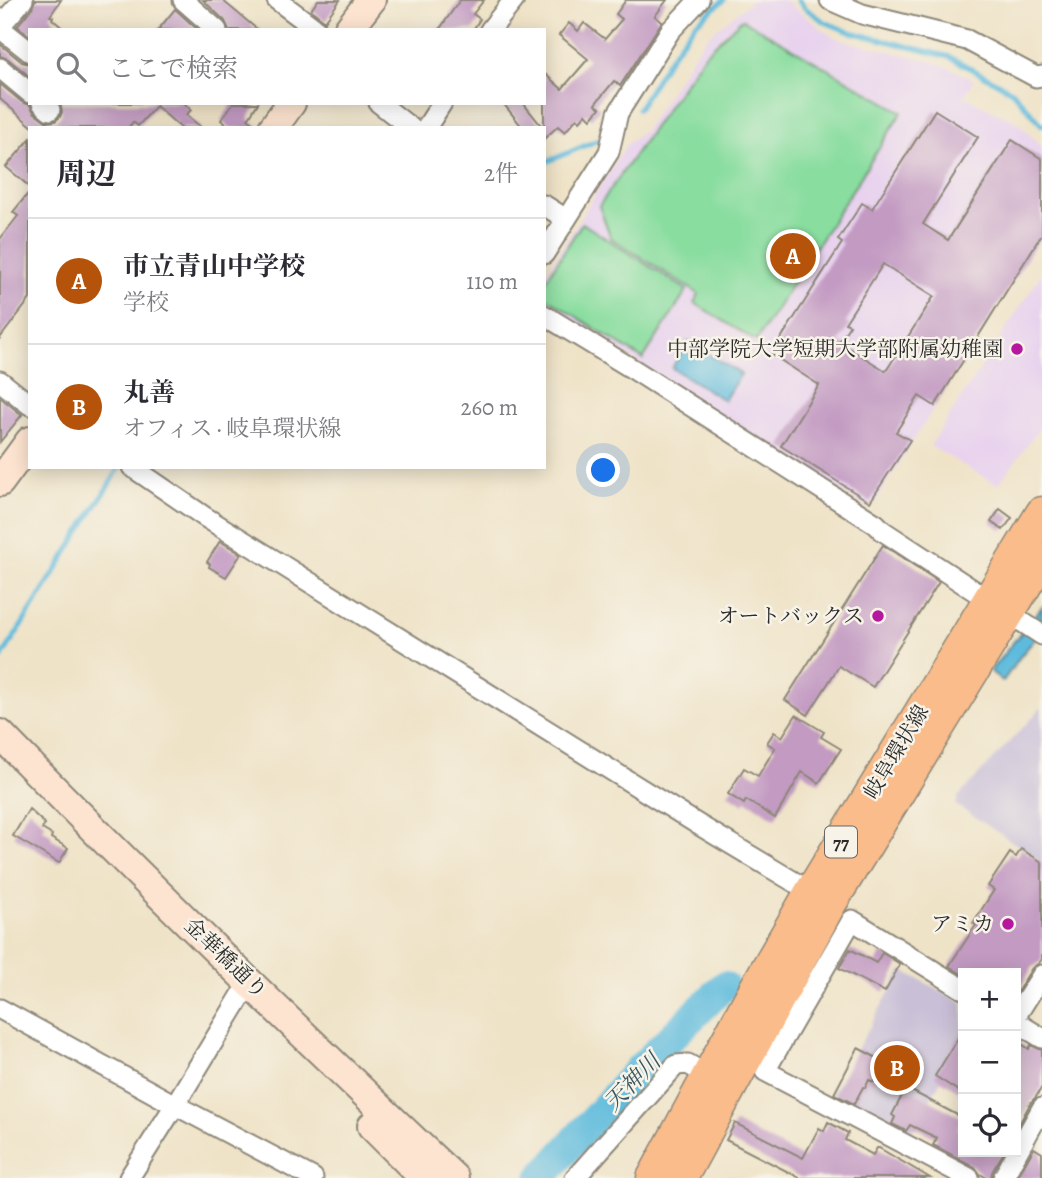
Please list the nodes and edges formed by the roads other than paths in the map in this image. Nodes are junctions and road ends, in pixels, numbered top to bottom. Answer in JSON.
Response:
{"nodes":[{"id":1,"x":23,"y":0,"type":"edge"},
{"id":2,"x":183,"y":0,"type":"edge"},
{"id":3,"x":277,"y":0,"type":"edge"},
{"id":4,"x":371,"y":0,"type":"edge"},
{"id":5,"x":514,"y":0,"type":"edge"},
{"id":6,"x":699,"y":0,"type":"edge"},
{"id":7,"x":835,"y":1,"type":"edge"},
{"id":8,"x":0,"y":27,"type":"edge"},
{"id":9,"x":215,"y":28,"type":"edge"},
{"id":10,"x":314,"y":28,"type":"edge"},
{"id":11,"x":350,"y":28,"type":"edge"},
{"id":12,"x":492,"y":28,"type":"edge"},
{"id":13,"x":28,"y":50,"type":"edge"},
{"id":14,"x":0,"y":68,"type":"edge"},
{"id":15,"x":1042,"y":76,"type":"edge"},
{"id":16,"x":28,"y":91,"type":"edge"},
{"id":17,"x":289,"y":105,"type":"edge"},
{"id":18,"x":382,"y":105,"type":"edge"},
{"id":19,"x":441,"y":105,"type":"edge"},
{"id":20,"x":274,"y":126,"type":"edge"},
{"id":21,"x":408,"y":126,"type":"edge"},
{"id":22,"x":427,"y":126,"type":"edge"},
{"id":23,"x":546,"y":206,"type":"edge"},
{"id":24,"x":566,"y":219,"type":"junction"},
{"id":25,"x":546,"y":251,"type":"edge"},
{"id":26,"x":546,"y":316,"type":"edge"},
{"id":27,"x":0,"y":381,"type":"edge"},
{"id":28,"x":28,"y":402,"type":"edge"},
{"id":29,"x":28,"y":443,"type":"edge"},
{"id":30,"x":135,"y":469,"type":"edge"},
{"id":31,"x":0,"y":482,"type":"edge"},
{"id":32,"x":1042,"y":513,"type":"edge"},
{"id":33,"x":1042,"y":558,"type":"edge"},
{"id":34,"x":1005,"y":611,"type":"junction"},
{"id":35,"x":1042,"y":635,"type":"edge"},
{"id":36,"x":0,"y":734,"type":"edge"},
{"id":37,"x":0,"y":758,"type":"edge"},
{"id":38,"x":811,"y":892,"type":"junction"},
{"id":39,"x":1042,"y":975,"type":"edge"},
{"id":40,"x":958,"y":986,"type":"edge"},
{"id":41,"x":241,"y":996,"type":"junction"},
{"id":42,"x":1021,"y":1008,"type":"edge"},
{"id":43,"x":0,"y":1009,"type":"edge"},
{"id":44,"x":1021,"y":1025,"type":"edge"},
{"id":45,"x":1042,"y":1038,"type":"edge"},
{"id":46,"x":708,"y":1076,"type":"junction"},
{"id":47,"x":175,"y":1105,"type":"junction"},
{"id":48,"x":1042,"y":1108,"type":"edge"},
{"id":49,"x":128,"y":1178,"type":"edge"},
{"id":50,"x":313,"y":1178,"type":"edge"},
{"id":51,"x":424,"y":1178,"type":"edge"},
{"id":52,"x":454,"y":1178,"type":"edge"},
{"id":53,"x":575,"y":1178,"type":"edge"},
{"id":54,"x":653,"y":1178,"type":"edge"},
{"id":55,"x":681,"y":1178,"type":"edge"},
{"id":56,"x":969,"y":1178,"type":"edge"},
{"id":57,"x":1003,"y":1178,"type":"edge"}],
"edges":[{"from":1,"to":8,"type":"street"},
{"from":2,"to":9,"type":"street"},
{"from":3,"to":10,"type":"street"},
{"from":4,"to":11,"type":"street"},
{"from":5,"to":12,"type":"street"},
{"from":6,"to":24,"type":"street"},
{"from":7,"to":15,"type":"street"},
{"from":8,"to":13,"type":"street"},
{"from":14,"to":16,"type":"street"},
{"from":17,"to":20,"type":"street"},
{"from":18,"to":21,"type":"street"},
{"from":19,"to":22,"type":"street"},
{"from":23,"to":24,"type":"street"},
{"from":24,"to":25,"type":"street"},
{"from":26,"to":34,"type":"street"},
{"from":27,"to":28,"type":"street"},
{"from":29,"to":31,"type":"street"},
{"from":30,"to":38,"type":"street"},
{"from":32,"to":34,"type":"main road","name":"岐阜環状線","number":"77"},
{"from":33,"to":34,"type":"main road","name":"岐阜環状線","number":"77"},
{"from":34,"to":35,"type":"street"},
{"from":34,"to":38,"type":"main road","name":"岐阜環状線","number":"77"},
{"from":34,"to":55,"type":"main road","name":"岐阜環状線","number":"77"},
{"from":36,"to":52,"type":"street","name":"金華橋通り"},
{"from":37,"to":41,"type":"street","name":"金華橋通り"},
{"from":38,"to":46,"type":"main road","name":"岐阜環状線","number":"77"},
{"from":39,"to":42,"type":"street"},
{"from":40,"to":56,"type":"street"},
{"from":41,"to":47,"type":"street"},
{"from":41,"to":51,"type":"street","name":"金華橋通り"},
{"from":43,"to":47,"type":"street"},
{"from":44,"to":45,"type":"street"},
{"from":46,"to":53,"type":"street"},
{"from":46,"to":54,"type":"main road","name":"岐阜環状線","number":"77"},
{"from":47,"to":49,"type":"street"},
{"from":47,"to":50,"type":"street"},
{"from":48,"to":57,"type":"street"}]}
